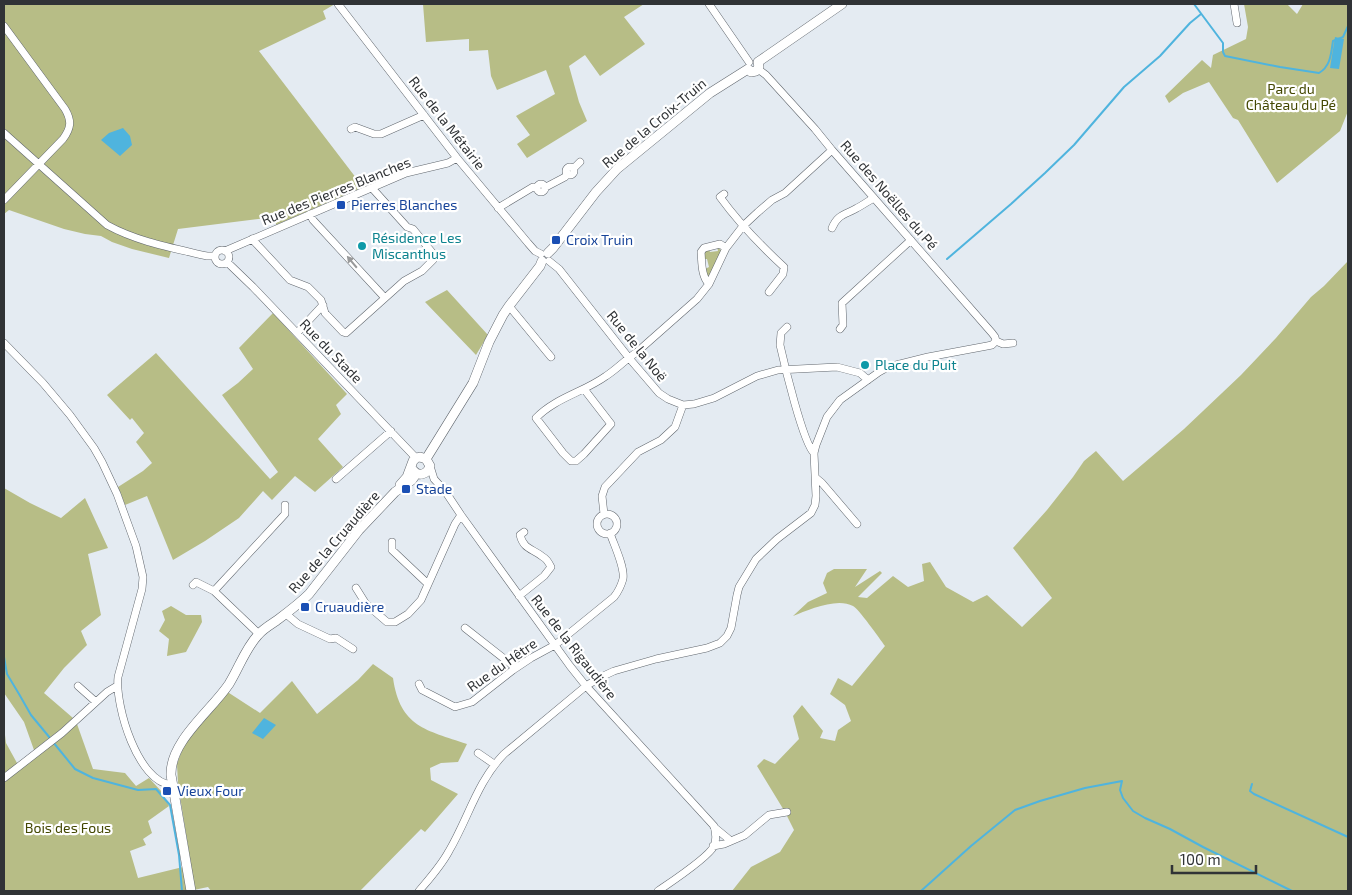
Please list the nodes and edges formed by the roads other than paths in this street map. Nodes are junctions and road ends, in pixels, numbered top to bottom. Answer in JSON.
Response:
{"nodes":[{"id":1,"x":338,"y":4,"type":"edge"},
{"id":2,"x":709,"y":4,"type":"edge"},
{"id":3,"x":842,"y":4,"type":"edge"},
{"id":4,"x":1234,"y":4,"type":"edge"},
{"id":5,"x":1237,"y":23,"type":"dead end"},
{"id":6,"x":4,"y":26,"type":"edge"},
{"id":7,"x":753,"y":66,"type":"junction"},
{"id":8,"x":424,"y":115,"type":"junction"},
{"id":9,"x":351,"y":129,"type":"dead end"},
{"id":10,"x":4,"y":133,"type":"edge"},
{"id":11,"x":832,"y":150,"type":"junction"},
{"id":12,"x":457,"y":158,"type":"junction"},
{"id":13,"x":580,"y":162,"type":"dead end"},
{"id":14,"x":39,"y":164,"type":"junction"},
{"id":15,"x":372,"y":188,"type":"junction"},
{"id":16,"x":724,"y":194,"type":"dead end"},
{"id":17,"x":874,"y":198,"type":"junction"},
{"id":18,"x":4,"y":200,"type":"edge"},
{"id":19,"x":498,"y":208,"type":"junction"},
{"id":20,"x":310,"y":214,"type":"junction"},
{"id":21,"x":743,"y":226,"type":"junction"},
{"id":22,"x":832,"y":228,"type":"dead end"},
{"id":23,"x":252,"y":239,"type":"junction"},
{"id":24,"x":911,"y":240,"type":"junction"},
{"id":25,"x":726,"y":248,"type":"junction"},
{"id":26,"x":225,"y":251,"type":"junction"},
{"id":27,"x":215,"y":256,"type":"junction"},
{"id":28,"x":545,"y":257,"type":"junction"},
{"id":29,"x":227,"y":262,"type":"junction"},
{"id":30,"x":709,"y":284,"type":"junction"},
{"id":31,"x":769,"y":292,"type":"dead end"},
{"id":32,"x":385,"y":298,"type":"junction"},
{"id":33,"x":322,"y":305,"type":"junction"},
{"id":34,"x":509,"y":306,"type":"junction"},
{"id":35,"x":788,"y":327,"type":"dead end"},
{"id":36,"x":840,"y":329,"type":"dead end"},
{"id":37,"x":297,"y":333,"type":"junction"},
{"id":38,"x":996,"y":342,"type":"junction"},
{"id":39,"x":4,"y":343,"type":"edge"},
{"id":40,"x":1012,"y":343,"type":"dead end"},
{"id":41,"x":551,"y":357,"type":"dead end"},
{"id":42,"x":629,"y":358,"type":"junction"},
{"id":43,"x":786,"y":369,"type":"junction"},
{"id":44,"x":868,"y":380,"type":"junction"},
{"id":45,"x":584,"y":389,"type":"junction"},
{"id":46,"x":683,"y":404,"type":"junction"},
{"id":47,"x":391,"y":431,"type":"junction"},
{"id":48,"x":814,"y":453,"type":"junction"},
{"id":49,"x":421,"y":466,"type":"junction"},
{"id":50,"x":816,"y":478,"type":"junction"},
{"id":51,"x":336,"y":479,"type":"dead end"},
{"id":52,"x":285,"y":505,"type":"dead end"},
{"id":53,"x":604,"y":514,"type":"junction"},
{"id":54,"x":460,"y":515,"type":"junction"},
{"id":55,"x":857,"y":524,"type":"dead end"},
{"id":56,"x":524,"y":532,"type":"dead end"},
{"id":57,"x":610,"y":533,"type":"junction"},
{"id":58,"x":392,"y":542,"type":"dead end"},
{"id":59,"x":428,"y":584,"type":"junction"},
{"id":60,"x":193,"y":585,"type":"dead end"},
{"id":61,"x":356,"y":588,"type":"dead end"},
{"id":62,"x":214,"y":591,"type":"junction"},
{"id":63,"x":519,"y":596,"type":"junction"},
{"id":64,"x":286,"y":614,"type":"junction"},
{"id":65,"x":465,"y":628,"type":"dead end"},
{"id":66,"x":259,"y":634,"type":"junction"},
{"id":67,"x":555,"y":645,"type":"junction"},
{"id":68,"x":353,"y":649,"type":"dead end"},
{"id":69,"x":516,"y":668,"type":"junction"},
{"id":70,"x":419,"y":684,"type":"dead end"},
{"id":71,"x":78,"y":686,"type":"dead end"},
{"id":72,"x":117,"y":686,"type":"junction"},
{"id":73,"x":586,"y":686,"type":"junction"},
{"id":74,"x":96,"y":702,"type":"junction"},
{"id":75,"x":478,"y":753,"type":"dead end"},
{"id":76,"x":494,"y":764,"type":"junction"},
{"id":77,"x":4,"y":778,"type":"edge"},
{"id":78,"x":172,"y":785,"type":"junction"},
{"id":79,"x":787,"y":812,"type":"dead end"},
{"id":80,"x":714,"y":826,"type":"junction"},
{"id":81,"x":731,"y":841,"type":"junction"},
{"id":82,"x":713,"y":846,"type":"junction"},
{"id":83,"x":191,"y":891,"type":"edge"},
{"id":84,"x":419,"y":891,"type":"edge"},
{"id":85,"x":658,"y":891,"type":"edge"}],
"edges":[{"from":1,"to":8,"type":"street","name":"Rue de la Métairie"},
{"from":2,"to":7,"type":"street","name":"Rue des Noëlles du Pé"},
{"from":3,"to":7,"type":"main road","name":"Rue de la Croix-Truin"},
{"from":4,"to":5,"type":"street"},
{"from":6,"to":14,"type":"street"},
{"from":7,"to":11,"type":"street","name":"Rue des Noëlles du Pé"},
{"from":7,"to":28,"type":"main road","name":"Rue de la Croix-Truin"},
{"from":8,"to":9,"type":"street"},
{"from":8,"to":12,"type":"street","name":"Rue de la Métairie"},
{"from":10,"to":14,"type":"street"},
{"from":11,"to":17,"type":"street","name":"Rue des Noëlles du Pé"},
{"from":11,"to":21,"type":"street"},
{"from":12,"to":15,"type":"street","name":"Rue des Pierres Blanches"},
{"from":12,"to":19,"type":"street","name":"Rue de la Métairie"},
{"from":13,"to":19,"type":"street"},
{"from":14,"to":18,"type":"street"},
{"from":14,"to":27,"type":"street"},
{"from":15,"to":20,"type":"street","name":"Rue des Pierres Blanches"},
{"from":15,"to":32,"type":"street"},
{"from":16,"to":21,"type":"street"},
{"from":17,"to":22,"type":"street"},
{"from":17,"to":24,"type":"street","name":"Rue des Noëlles du Pé"},
{"from":19,"to":28,"type":"street","name":"Rue de la Métairie"},
{"from":20,"to":23,"type":"street","name":"Rue des Pierres Blanches"},
{"from":32,"to":20,"type":"street","one_way":true},
{"from":21,"to":25,"type":"street"},
{"from":21,"to":31,"type":"street"},
{"from":23,"to":26,"type":"street","name":"Rue des Pierres Blanches"},
{"from":23,"to":33,"type":"street"},
{"from":24,"to":36,"type":"street"},
{"from":24,"to":38,"type":"street","name":"Rue des Noëlles du Pé"},
{"from":25,"to":30,"type":"street"},
{"from":25,"to":30,"type":"street"},
{"from":26,"to":27,"type":"street"},
{"from":26,"to":29,"type":"street"},
{"from":27,"to":29,"type":"street"},
{"from":28,"to":34,"type":"main road","name":"Rue de la Croix-Truin"},
{"from":28,"to":42,"type":"street","name":"Rue de la Noë"},
{"from":29,"to":37,"type":"street","name":"Rue du Stade"},
{"from":30,"to":42,"type":"street"},
{"from":32,"to":33,"type":"street"},
{"from":33,"to":37,"type":"street"},
{"from":34,"to":41,"type":"street"},
{"from":34,"to":49,"type":"main road","name":"Rue de la Croix-Truin"},
{"from":35,"to":43,"type":"street"},
{"from":37,"to":47,"type":"street","name":"Rue du Stade"},
{"from":38,"to":40,"type":"street"},
{"from":38,"to":44,"type":"street"},
{"from":39,"to":72,"type":"street"},
{"from":42,"to":45,"type":"street"},
{"from":42,"to":46,"type":"street","name":"Rue de la Noë"},
{"from":43,"to":44,"type":"street"},
{"from":43,"to":46,"type":"street"},
{"from":43,"to":48,"type":"street"},
{"from":44,"to":48,"type":"street"},
{"from":45,"to":45,"type":"street"},
{"from":46,"to":53,"type":"street"},
{"from":47,"to":49,"type":"street","name":"Rue du Stade"},
{"from":47,"to":51,"type":"street"},
{"from":48,"to":50,"type":"street"},
{"from":49,"to":54,"type":"street","name":"Rue de la Rigaudière"},
{"from":49,"to":64,"type":"main road","name":"Rue de la Cruaudière"},
{"from":50,"to":55,"type":"street"},
{"from":50,"to":73,"type":"street"},
{"from":52,"to":62,"type":"street"},
{"from":53,"to":57,"type":"street"},
{"from":53,"to":57,"type":"street"},
{"from":54,"to":59,"type":"street"},
{"from":54,"to":63,"type":"street","name":"Rue de la Rigaudière"},
{"from":56,"to":63,"type":"street"},
{"from":57,"to":67,"type":"street","name":"Rue du Hêtre"},
{"from":58,"to":59,"type":"street"},
{"from":59,"to":61,"type":"street"},
{"from":60,"to":62,"type":"street"},
{"from":62,"to":66,"type":"street"},
{"from":63,"to":67,"type":"street","name":"Rue de la Rigaudière"},
{"from":64,"to":66,"type":"main road","name":"Rue de la Cruaudière"},
{"from":64,"to":68,"type":"street"},
{"from":65,"to":69,"type":"street"},
{"from":66,"to":78,"type":"main road","name":"Rue de la Cruaudière"},
{"from":67,"to":69,"type":"street","name":"Rue du Hêtre"},
{"from":67,"to":73,"type":"street","name":"Rue de la Rigaudière"},
{"from":69,"to":70,"type":"street","name":"Rue du Hêtre"},
{"from":71,"to":74,"type":"street"},
{"from":72,"to":74,"type":"street"},
{"from":72,"to":78,"type":"street"},
{"from":73,"to":76,"type":"street"},
{"from":73,"to":80,"type":"street","name":"Rue de la Rigaudière"},
{"from":74,"to":77,"type":"street"},
{"from":75,"to":76,"type":"street"},
{"from":76,"to":84,"type":"street"},
{"from":78,"to":83,"type":"main road","name":"Rue de la Cruaudière"},
{"from":79,"to":81,"type":"street"},
{"from":80,"to":81,"type":"street","name":"Rue de la Rigaudière"},
{"from":80,"to":82,"type":"street"},
{"from":81,"to":82,"type":"street"},
{"from":82,"to":85,"type":"street"}]}
